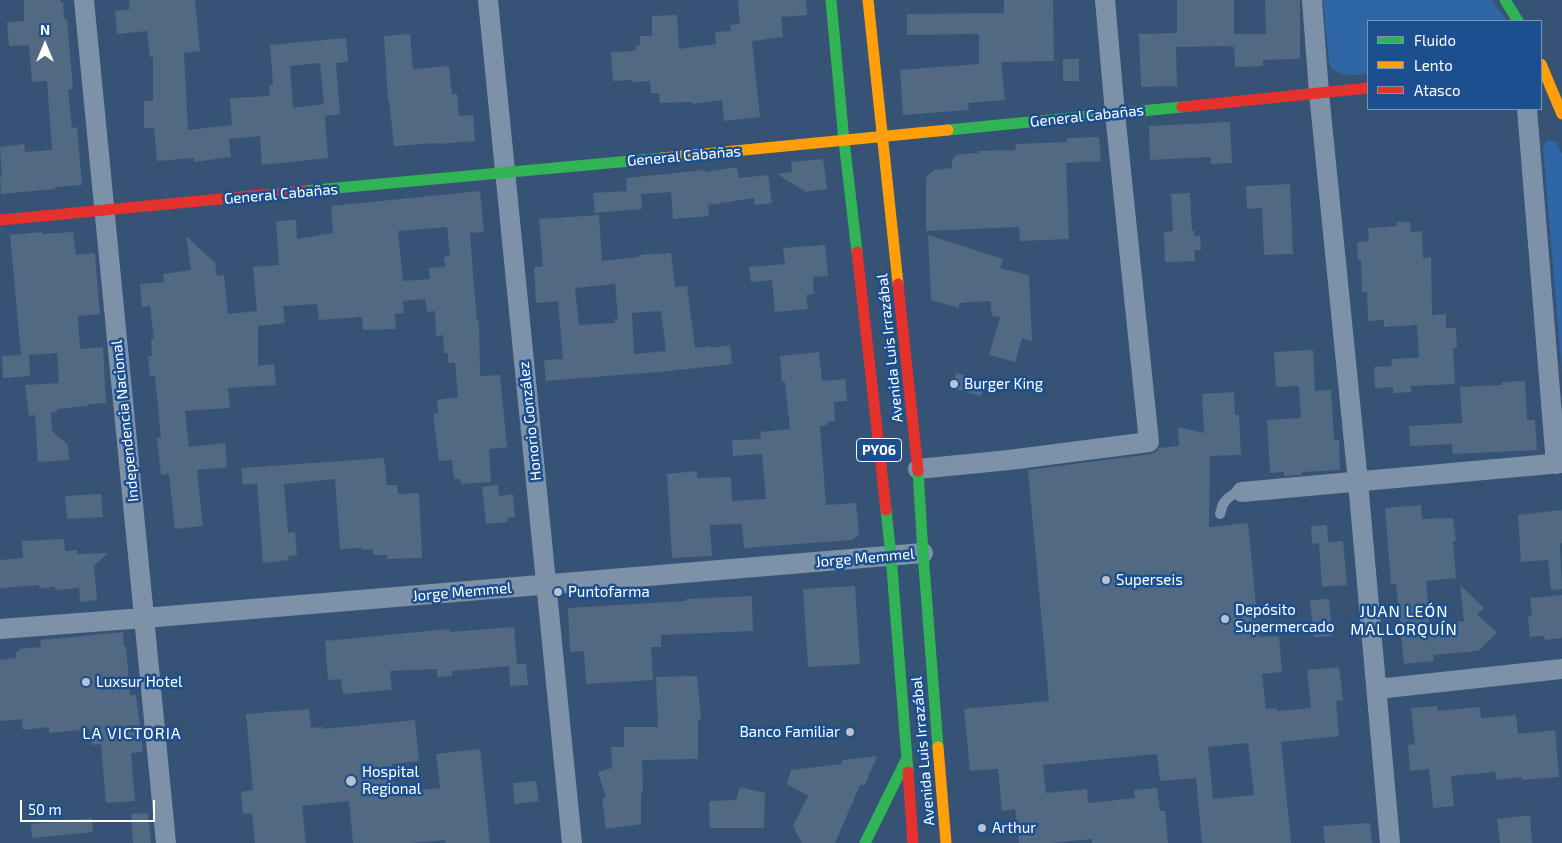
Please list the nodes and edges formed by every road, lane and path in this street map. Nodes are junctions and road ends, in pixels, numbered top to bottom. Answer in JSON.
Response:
{"nodes":[{"id":1,"x":84,"y":0,"type":"edge"},
{"id":2,"x":488,"y":0,"type":"edge"},
{"id":3,"x":831,"y":0,"type":"edge"},
{"id":4,"x":868,"y":0,"type":"edge"},
{"id":5,"x":1105,"y":0,"type":"edge"},
{"id":6,"x":1312,"y":0,"type":"edge"},
{"id":7,"x":1505,"y":0,"type":"edge"},
{"id":8,"x":1517,"y":20,"type":"edge"},
{"id":9,"x":1542,"y":68,"type":"edge"},
{"id":10,"x":1367,"y":88,"type":"edge"},
{"id":11,"x":1319,"y":93,"type":"junction"},
{"id":12,"x":1527,"y":110,"type":"edge"},
{"id":13,"x":1115,"y":113,"type":"junction"},
{"id":14,"x":1562,"y":114,"type":"edge"},
{"id":15,"x":884,"y":136,"type":"junction"},
{"id":16,"x":844,"y":141,"type":"junction"},
{"id":17,"x":505,"y":173,"type":"junction"},
{"id":18,"x":104,"y":210,"type":"junction"},
{"id":19,"x":0,"y":220,"type":"edge"},
{"id":20,"x":1559,"y":464,"type":"edge"},
{"id":21,"x":918,"y":469,"type":"junction"},
{"id":22,"x":1358,"y":482,"type":"junction"},
{"id":23,"x":1242,"y":492,"type":"joint"},
{"id":24,"x":1220,"y":514,"type":"dead end"},
{"id":25,"x":923,"y":553,"type":"junction"},
{"id":26,"x":891,"y":556,"type":"junction"},
{"id":27,"x":547,"y":585,"type":"junction"},
{"id":28,"x":144,"y":618,"type":"junction"},
{"id":29,"x":0,"y":629,"type":"edge"},
{"id":30,"x":1562,"y":668,"type":"edge"},
{"id":31,"x":1377,"y":688,"type":"junction"},
{"id":32,"x":906,"y":760,"type":"junction"},
{"id":33,"x":166,"y":843,"type":"edge"},
{"id":34,"x":572,"y":843,"type":"edge"},
{"id":35,"x":865,"y":843,"type":"edge"},
{"id":36,"x":913,"y":843,"type":"edge"},
{"id":37,"x":946,"y":843,"type":"edge"},
{"id":38,"x":1390,"y":843,"type":"edge"}],
"edges":[{"from":1,"to":18,"type":"street","name":"Independencia Nacional"},
{"from":2,"to":17,"type":"street","name":"Honorio González"},
{"from":3,"to":16,"type":"main road","number":"PY06"},
{"from":4,"to":15,"type":"main road","name":"Avenida Luis Irrazábal","number":"PY06"},
{"from":5,"to":13,"type":"street"},
{"from":6,"to":11,"type":"street"},
{"from":7,"to":8,"type":"main road"},
{"from":9,"to":14,"type":"main road"},
{"from":10,"to":11,"type":"main road","name":"General Cabañas"},
{"from":11,"to":13,"type":"main road","name":"General Cabañas"},
{"from":11,"to":22,"type":"street"},
{"from":12,"to":20,"type":"street"},
{"from":13,"to":15,"type":"main road","name":"General Cabañas"},
{"from":13,"to":21,"type":"street"},
{"from":15,"to":16,"type":"main road","name":"General Cabañas"},
{"from":15,"to":21,"type":"main road","name":"Avenida Luis Irrazábal","number":"PY06"},
{"from":16,"to":17,"type":"main road","name":"General Cabañas"},
{"from":16,"to":26,"type":"main road","name":"Avenida Luis Irrazábal","number":"PY06"},
{"from":17,"to":18,"type":"main road","name":"General Cabañas"},
{"from":17,"to":27,"type":"street","name":"Honorio González"},
{"from":18,"to":19,"type":"main road","name":"General Cabañas"},
{"from":18,"to":28,"type":"street","name":"Independencia Nacional"},
{"from":20,"to":22,"type":"street"},
{"from":21,"to":25,"type":"main road","name":"Avenida Luis Irrazábal","number":"PY06"},
{"from":22,"to":23,"type":"street"},
{"from":22,"to":31,"type":"street"},
{"from":23,"to":24,"type":"lane"},
{"from":25,"to":26,"type":"street","name":"Jorge Memmel"},
{"from":25,"to":37,"type":"main road","name":"Avenida Luis Irrazábal","number":"PY06"},
{"from":26,"to":27,"type":"street","name":"Jorge Memmel"},
{"from":26,"to":32,"type":"main road","name":"Avenida Luis Irrazábal","number":"PY06"},
{"from":27,"to":28,"type":"street","name":"Jorge Memmel"},
{"from":27,"to":34,"type":"street","name":"Honorio González"},
{"from":28,"to":29,"type":"street","name":"Jorge Memmel"},
{"from":28,"to":33,"type":"street","name":"Independencia Nacional"},
{"from":30,"to":31,"type":"street"},
{"from":31,"to":38,"type":"street"},
{"from":32,"to":35,"type":"main road"},
{"from":32,"to":36,"type":"main road","name":"Avenida Luis Irrazábal","number":"PY06"}]}
